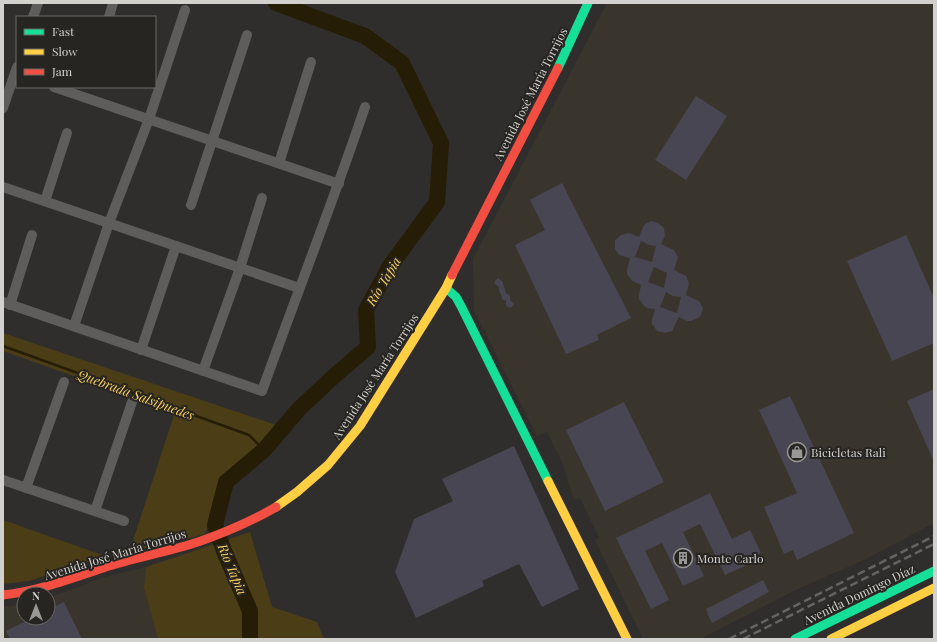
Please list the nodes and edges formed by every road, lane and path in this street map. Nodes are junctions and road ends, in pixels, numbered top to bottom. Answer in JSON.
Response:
{"nodes":[{"id":1,"x":38,"y":3,"type":"edge"},
{"id":2,"x":113,"y":3,"type":"edge"},
{"id":3,"x":588,"y":3,"type":"edge"},
{"id":4,"x":185,"y":10,"type":"dead end"},
{"id":5,"x":33,"y":16,"type":"edge"},
{"id":6,"x":108,"y":16,"type":"edge"},
{"id":7,"x":247,"y":35,"type":"dead end"},
{"id":8,"x":311,"y":62,"type":"dead end"},
{"id":9,"x":16,"y":72,"type":"edge"},
{"id":10,"x":60,"y":88,"type":"edge"},
{"id":11,"x":83,"y":92,"type":"edge"},
{"id":12,"x":365,"y":106,"type":"dead end"},
{"id":13,"x":3,"y":108,"type":"edge"},
{"id":14,"x":149,"y":119,"type":"junction"},
{"id":15,"x":67,"y":133,"type":"dead end"},
{"id":16,"x":212,"y":141,"type":"junction"},
{"id":17,"x":279,"y":163,"type":"junction"},
{"id":18,"x":339,"y":184,"type":"junction"},
{"id":19,"x":3,"y":187,"type":"edge"},
{"id":20,"x":262,"y":198,"type":"dead end"},
{"id":21,"x":45,"y":201,"type":"junction"},
{"id":22,"x":191,"y":205,"type":"dead end"},
{"id":23,"x":109,"y":223,"type":"junction"},
{"id":24,"x":32,"y":235,"type":"dead end"},
{"id":25,"x":176,"y":246,"type":"junction"},
{"id":26,"x":240,"y":268,"type":"junction"},
{"id":27,"x":299,"y":288,"type":"junction"},
{"id":28,"x":446,"y":288,"type":"junction"},
{"id":29,"x":6,"y":304,"type":"edge"},
{"id":30,"x":74,"y":326,"type":"junction"},
{"id":31,"x":141,"y":350,"type":"junction"},
{"id":32,"x":203,"y":371,"type":"junction"},
{"id":33,"x":64,"y":382,"type":"dead end"},
{"id":34,"x":132,"y":402,"type":"dead end"},
{"id":35,"x":3,"y":480,"type":"edge"},
{"id":36,"x":26,"y":488,"type":"junction"},
{"id":37,"x":95,"y":511,"type":"junction"},
{"id":38,"x":124,"y":521,"type":"dead end"},
{"id":39,"x":934,"y":571,"type":"edge"},
{"id":40,"x":934,"y":588,"type":"edge"},
{"id":41,"x":3,"y":595,"type":"edge"},
{"id":42,"x":626,"y":639,"type":"edge"},
{"id":43,"x":795,"y":639,"type":"edge"},
{"id":44,"x":831,"y":639,"type":"edge"}],
"edges":[{"from":1,"to":5,"type":"street"},
{"from":2,"to":6,"type":"street"},
{"from":3,"to":28,"type":"main road","name":"Avenida José María Torrijos"},
{"from":4,"to":14,"type":"street"},
{"from":7,"to":16,"type":"street"},
{"from":8,"to":17,"type":"street"},
{"from":9,"to":13,"type":"street"},
{"from":10,"to":11,"type":"street"},
{"from":11,"to":14,"type":"street"},
{"from":12,"to":18,"type":"street"},
{"from":14,"to":16,"type":"street"},
{"from":14,"to":23,"type":"street"},
{"from":15,"to":21,"type":"street"},
{"from":16,"to":17,"type":"street"},
{"from":16,"to":22,"type":"street"},
{"from":17,"to":18,"type":"street"},
{"from":18,"to":27,"type":"street"},
{"from":19,"to":21,"type":"street"},
{"from":20,"to":26,"type":"street"},
{"from":21,"to":23,"type":"street"},
{"from":23,"to":25,"type":"street"},
{"from":23,"to":30,"type":"street"},
{"from":24,"to":29,"type":"street"},
{"from":25,"to":26,"type":"street"},
{"from":25,"to":31,"type":"street"},
{"from":26,"to":27,"type":"street"},
{"from":26,"to":32,"type":"street"},
{"from":27,"to":32,"type":"street"},
{"from":28,"to":41,"type":"main road","name":"Avenida José María Torrijos"},
{"from":28,"to":42,"type":"main road"},
{"from":29,"to":30,"type":"street"},
{"from":30,"to":31,"type":"street"},
{"from":31,"to":32,"type":"street"},
{"from":33,"to":36,"type":"street"},
{"from":34,"to":37,"type":"street"},
{"from":35,"to":36,"type":"street"},
{"from":36,"to":37,"type":"street"},
{"from":37,"to":38,"type":"street"},
{"from":39,"to":43,"type":"main road","name":"Avenida Domingo Díaz"},
{"from":40,"to":44,"type":"main road"}]}
